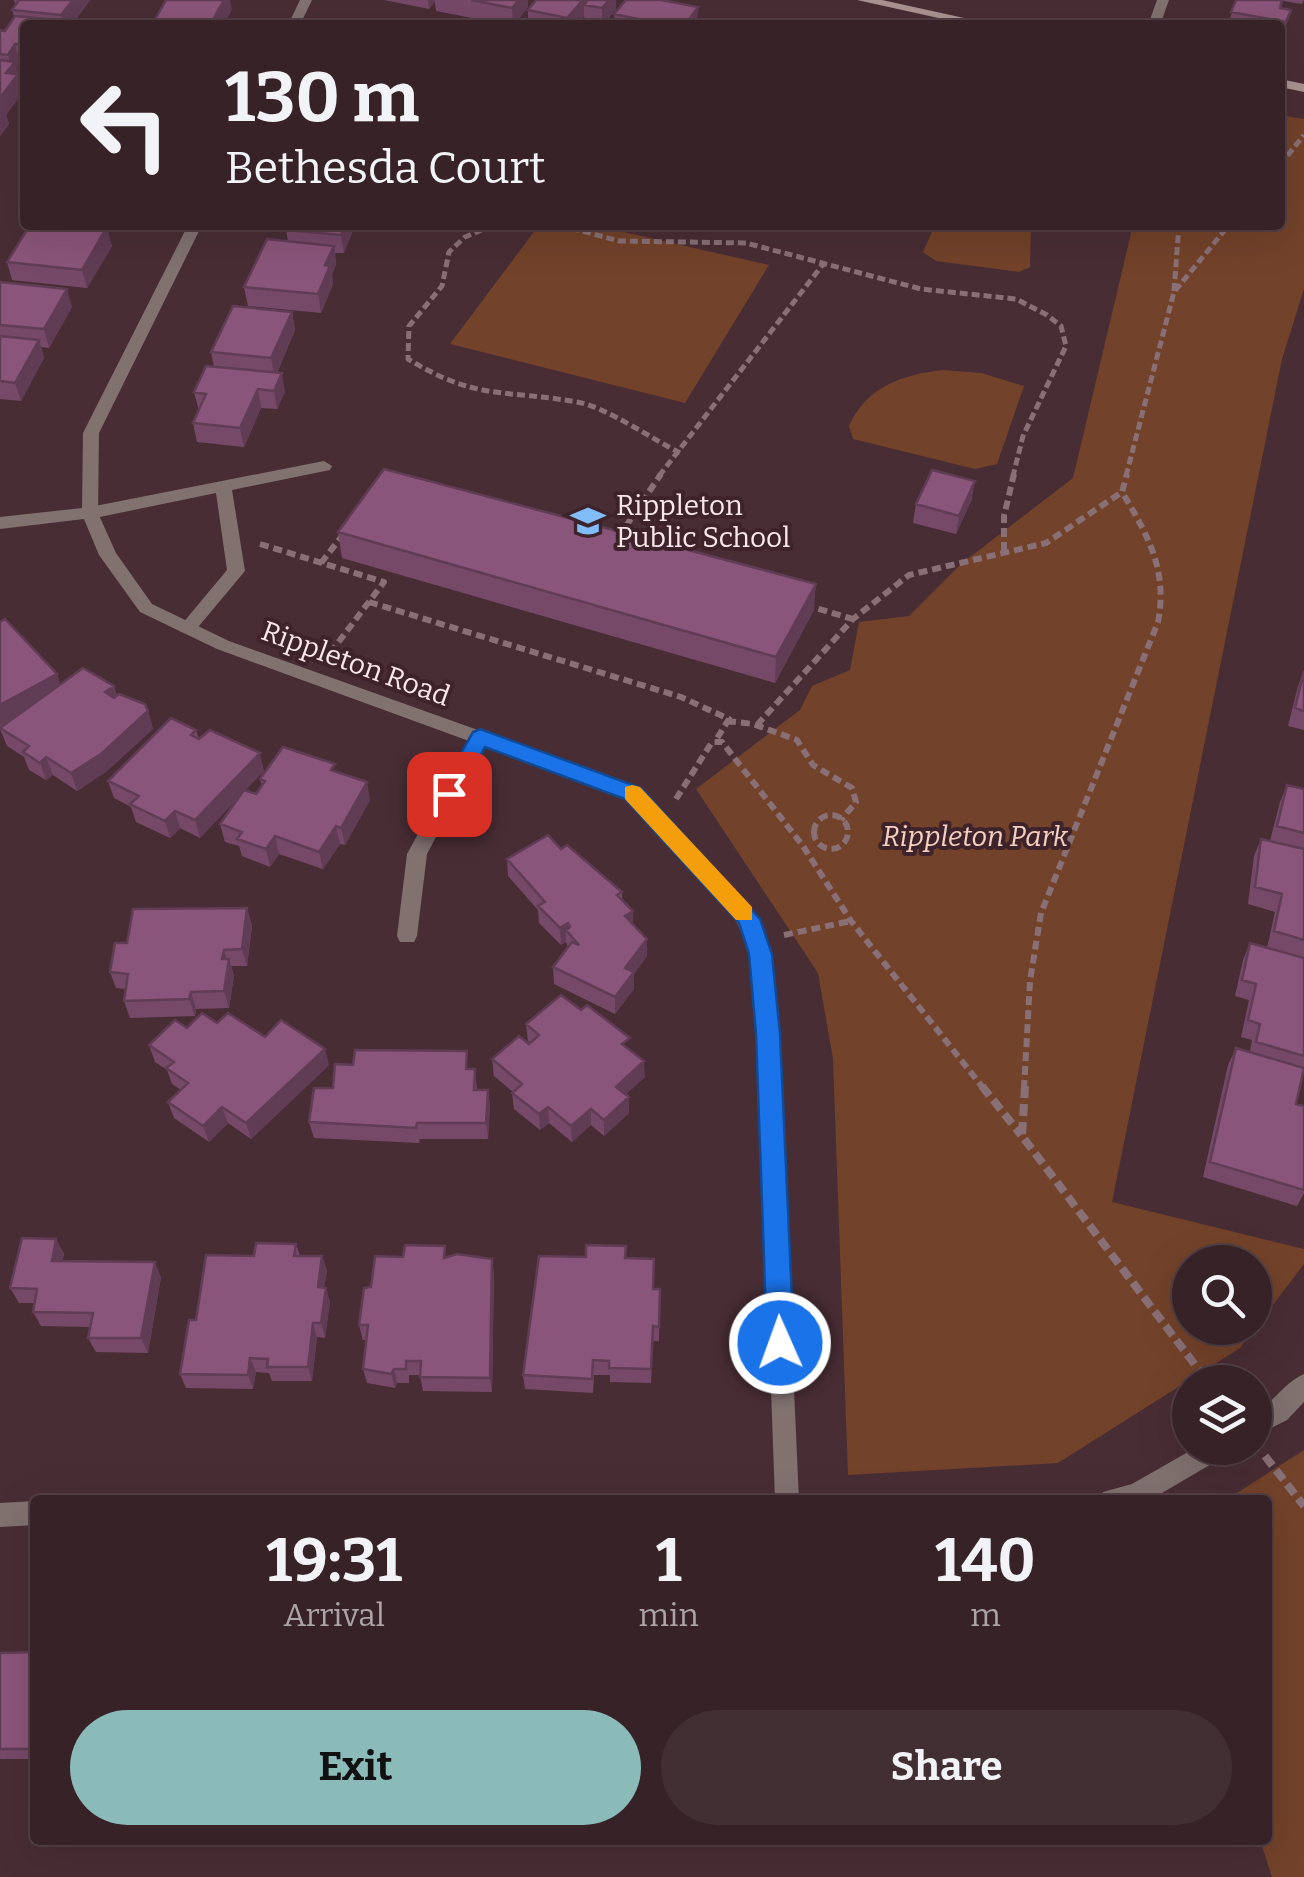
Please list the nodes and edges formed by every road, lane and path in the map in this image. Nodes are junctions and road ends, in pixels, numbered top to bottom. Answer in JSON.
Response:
{"nodes":[{"id":1,"x":863,"y":0,"type":"edge"},
{"id":2,"x":965,"y":20,"type":"edge"},
{"id":3,"x":1304,"y":135,"type":"edge"},
{"id":4,"x":1285,"y":159,"type":"edge"},
{"id":5,"x":193,"y":230,"type":"edge"},
{"id":6,"x":480,"y":230,"type":"edge"},
{"id":7,"x":577,"y":230,"type":"edge"},
{"id":8,"x":1179,"y":230,"type":"edge"},
{"id":9,"x":1226,"y":230,"type":"edge"},
{"id":10,"x":824,"y":262,"type":"junction"},
{"id":11,"x":1174,"y":292,"type":"junction"},
{"id":12,"x":680,"y":453,"type":"junction"},
{"id":13,"x":324,"y":466,"type":"dead end"},
{"id":14,"x":223,"y":486,"type":"junction"},
{"id":15,"x":1122,"y":492,"type":"junction"},
{"id":16,"x":90,"y":513,"type":"junction"},
{"id":17,"x":354,"y":522,"type":"edge"},
{"id":18,"x":0,"y":523,"type":"edge"},
{"id":19,"x":230,"y":534,"type":"junction"},
{"id":20,"x":610,"y":550,"type":"edge"},
{"id":21,"x":1004,"y":552,"type":"junction"},
{"id":22,"x":322,"y":563,"type":"junction"},
{"id":23,"x":369,"y":602,"type":"junction"},
{"id":24,"x":797,"y":603,"type":"edge"},
{"id":25,"x":852,"y":619,"type":"junction"},
{"id":26,"x":188,"y":628,"type":"junction"},
{"id":27,"x":312,"y":678,"type":"junction"},
{"id":28,"x":728,"y":719,"type":"junction"},
{"id":29,"x":757,"y":725,"type":"junction"},
{"id":30,"x":480,"y":737,"type":"junction"},
{"id":31,"x":716,"y":740,"type":"junction"},
{"id":32,"x":841,"y":820,"type":"junction"},
{"id":33,"x":662,"y":822,"type":"junction"},
{"id":34,"x":816,"y":840,"type":"junction"},
{"id":35,"x":803,"y":846,"type":"junction"},
{"id":36,"x":851,"y":921,"type":"junction"},
{"id":37,"x":408,"y":936,"type":"dead end"},
{"id":38,"x":757,"y":939,"type":"junction"},
{"id":39,"x":1022,"y":1136,"type":"junction"},
{"id":40,"x":1195,"y":1365,"type":"edge"},
{"id":41,"x":1304,"y":1385,"type":"edge"},
{"id":42,"x":1272,"y":1416,"type":"edge"},
{"id":43,"x":1188,"y":1465,"type":"edge"},
{"id":44,"x":1272,"y":1465,"type":"edge"},
{"id":45,"x":787,"y":1495,"type":"edge"},
{"id":46,"x":1136,"y":1495,"type":"edge"},
{"id":47,"x":1304,"y":1506,"type":"edge"},
{"id":48,"x":30,"y":1513,"type":"edge"},
{"id":49,"x":0,"y":1514,"type":"edge"}],
"edges":[{"from":1,"to":2,"type":"main road"},
{"from":3,"to":4,"type":"path"},
{"from":5,"to":16,"type":"street","name":"Rippleton Road"},
{"from":6,"to":12,"type":"path"},
{"from":7,"to":10,"type":"path"},
{"from":8,"to":11,"type":"path"},
{"from":9,"to":11,"type":"path"},
{"from":10,"to":12,"type":"path"},
{"from":10,"to":21,"type":"path"},
{"from":11,"to":15,"type":"path"},
{"from":12,"to":20,"type":"path"},
{"from":13,"to":14,"type":"street"},
{"from":14,"to":16,"type":"street"},
{"from":14,"to":19,"type":"street"},
{"from":15,"to":21,"type":"path"},
{"from":15,"to":39,"type":"path"},
{"from":16,"to":18,"type":"street"},
{"from":16,"to":26,"type":"street","name":"Rippleton Road"},
{"from":17,"to":22,"type":"path"},
{"from":19,"to":22,"type":"path"},
{"from":19,"to":26,"type":"street"},
{"from":21,"to":25,"type":"path"},
{"from":22,"to":23,"type":"path"},
{"from":23,"to":27,"type":"path"},
{"from":23,"to":28,"type":"path"},
{"from":24,"to":25,"type":"path"},
{"from":25,"to":29,"type":"path"},
{"from":26,"to":27,"type":"street","name":"Rippleton Road"},
{"from":27,"to":30,"type":"street","name":"Rippleton Road"},
{"from":28,"to":29,"type":"path"},
{"from":28,"to":31,"type":"path"},
{"from":29,"to":32,"type":"path"},
{"from":30,"to":33,"type":"street","name":"Rippleton Road"},
{"from":30,"to":37,"type":"street"},
{"from":31,"to":33,"type":"path"},
{"from":31,"to":35,"type":"path"},
{"from":32,"to":34,"type":"path"},
{"from":32,"to":34,"type":"path"},
{"from":33,"to":38,"type":"street","name":"Rippleton Road"},
{"from":34,"to":35,"type":"path"},
{"from":35,"to":36,"type":"path"},
{"from":36,"to":38,"type":"path"},
{"from":36,"to":39,"type":"path"},
{"from":38,"to":45,"type":"street","name":"Rippleton Road"},
{"from":39,"to":40,"type":"path"},
{"from":41,"to":42,"type":"street"},
{"from":43,"to":46,"type":"street"},
{"from":44,"to":47,"type":"path"},
{"from":48,"to":49,"type":"street"}]}
